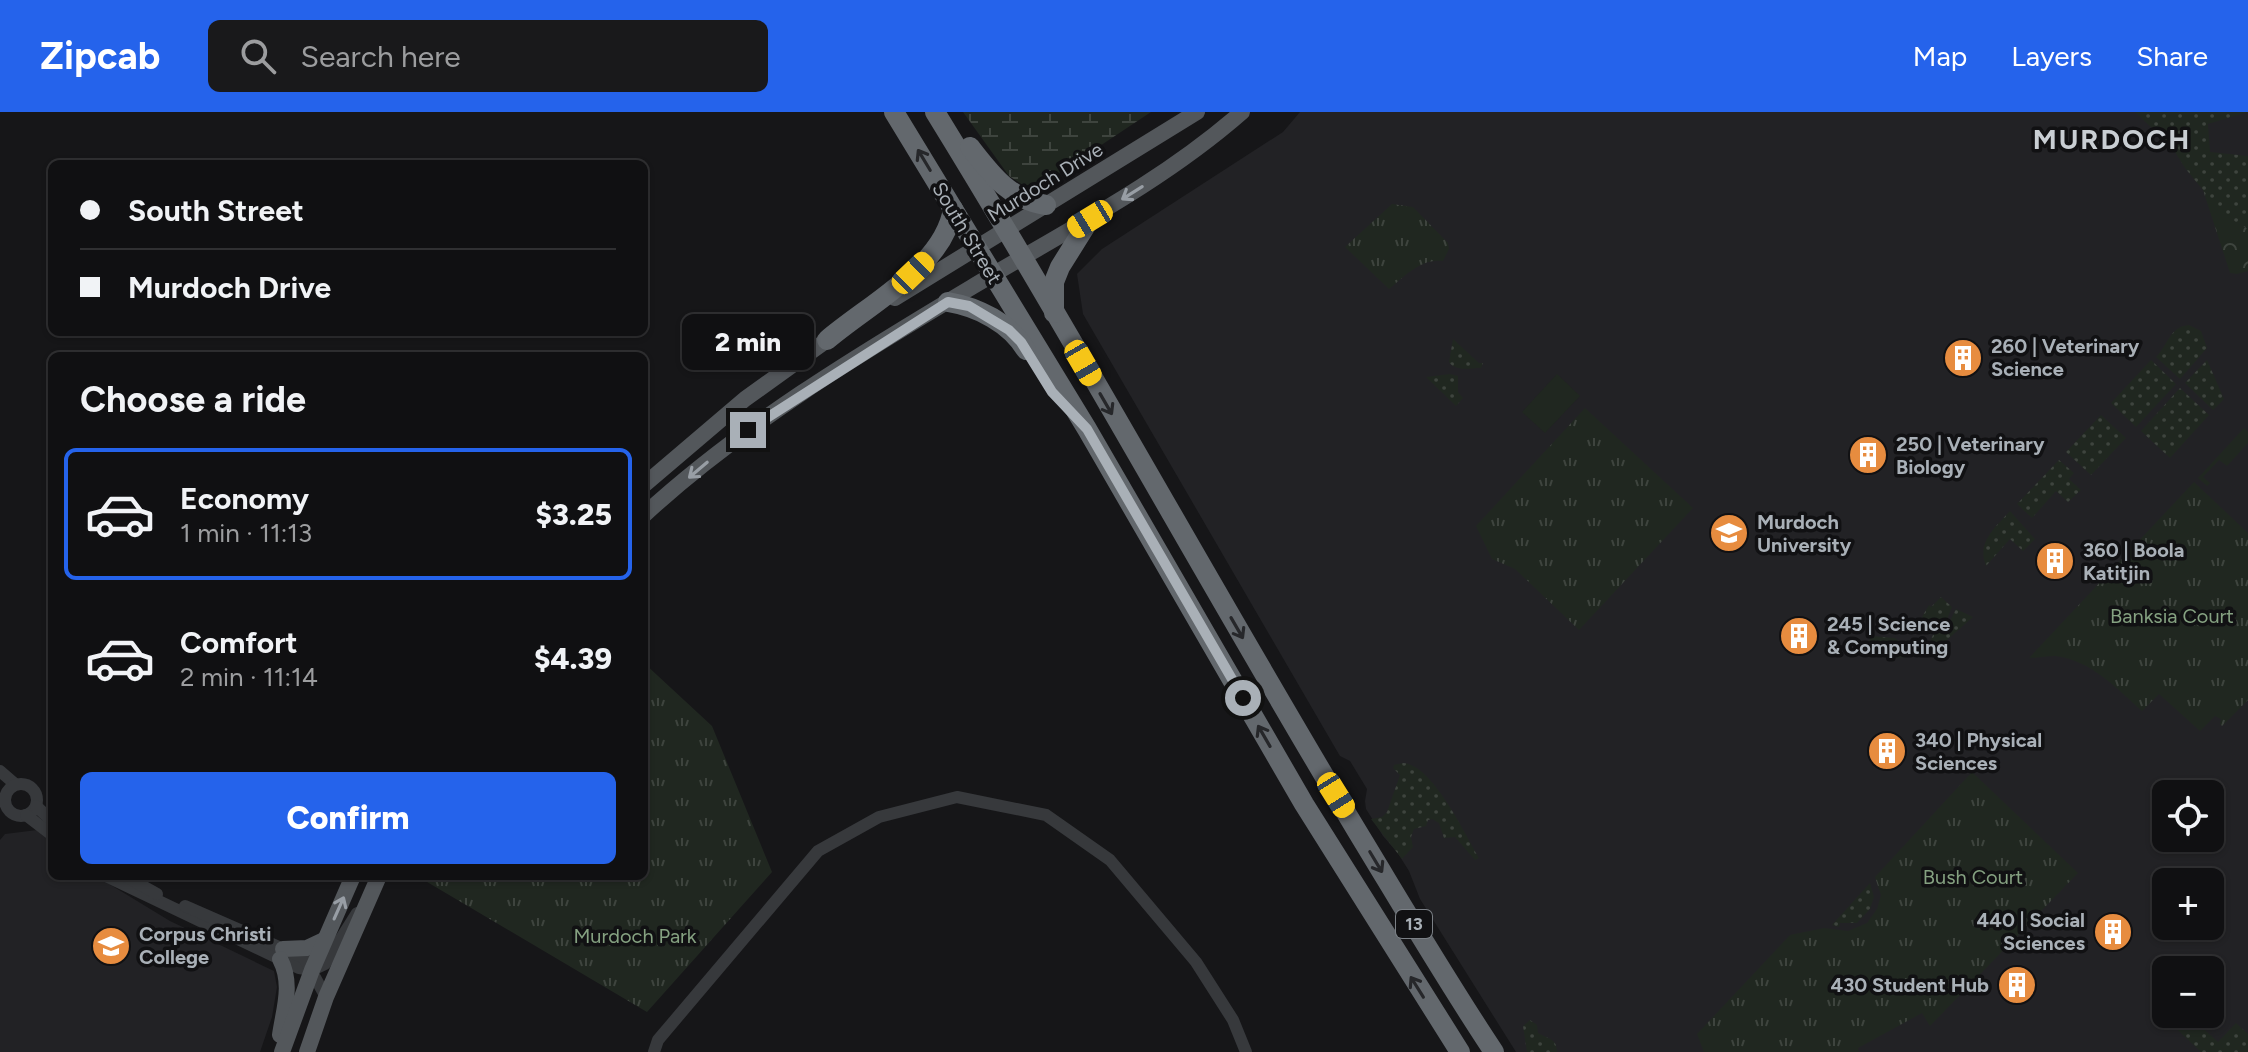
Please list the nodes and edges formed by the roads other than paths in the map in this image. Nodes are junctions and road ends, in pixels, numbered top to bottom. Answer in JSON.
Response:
{"nodes":[{"id":1,"x":894,"y":112,"type":"edge"},
{"id":2,"x":935,"y":112,"type":"edge"},
{"id":3,"x":943,"y":112,"type":"edge"},
{"id":4,"x":1197,"y":112,"type":"edge"},
{"id":5,"x":1242,"y":112,"type":"edge"},
{"id":6,"x":1046,"y":205,"type":"junction"},
{"id":7,"x":953,"y":209,"type":"junction"},
{"id":8,"x":1090,"y":219,"type":"junction"},
{"id":9,"x":1006,"y":229,"type":"junction"},
{"id":10,"x":977,"y":249,"type":"junction"},
{"id":11,"x":1023,"y":259,"type":"junction"},
{"id":12,"x":992,"y":275,"type":"junction"},
{"id":13,"x":948,"y":302,"type":"junction"},
{"id":14,"x":1054,"y":313,"type":"junction"},
{"id":15,"x":827,"y":340,"type":"junction"},
{"id":16,"x":1087,"y":429,"type":"junction"},
{"id":17,"x":648,"y":482,"type":"edge"},
{"id":18,"x":648,"y":512,"type":"edge"},
{"id":19,"x":0,"y":771,"type":"edge"},
{"id":20,"x":7,"y":785,"type":"edge"},
{"id":21,"x":31,"y":810,"type":"junction"},
{"id":22,"x":48,"y":819,"type":"edge"},
{"id":23,"x":48,"y":830,"type":"edge"},
{"id":24,"x":115,"y":880,"type":"edge"},
{"id":25,"x":132,"y":880,"type":"edge"},
{"id":26,"x":351,"y":880,"type":"edge"},
{"id":27,"x":377,"y":880,"type":"edge"},
{"id":28,"x":366,"y":901,"type":"junction"},
{"id":29,"x":324,"y":940,"type":"junction"},
{"id":30,"x":282,"y":954,"type":"junction"},
{"id":31,"x":312,"y":970,"type":"junction"},
{"id":32,"x":326,"y":997,"type":"junction"},
{"id":33,"x":308,"y":1048,"type":"edge"},
{"id":34,"x":280,"y":1052,"type":"edge"},
{"id":35,"x":654,"y":1052,"type":"edge"},
{"id":36,"x":1246,"y":1052,"type":"edge"},
{"id":37,"x":1460,"y":1052,"type":"edge"},
{"id":38,"x":1494,"y":1052,"type":"edge"}],
"edges":[{"from":7,"to":1,"type":"highway","name":"South Street","number":"13","one_way":true},
{"from":2,"to":9,"type":"highway","name":"South Street","number":"13"},
{"from":3,"to":6,"type":"highway"},
{"from":4,"to":6,"type":"main road","name":"Murdoch Drive"},
{"from":5,"to":8,"type":"main road","one_way":true},
{"from":6,"to":9,"type":"main road","name":"Murdoch Drive"},
{"from":7,"to":10,"type":"highway","name":"South Street","number":"13"},
{"from":7,"to":15,"type":"highway"},
{"from":8,"to":11,"type":"main road"},
{"from":8,"to":14,"type":"highway"},
{"from":9,"to":10,"type":"main road","name":"Murdoch Drive"},
{"from":9,"to":11,"type":"highway","name":"South Street","number":"13"},
{"from":10,"to":12,"type":"highway","name":"South Street","number":"13"},
{"from":10,"to":15,"type":"main road","name":"Murdoch Drive"},
{"from":11,"to":12,"type":"main road"},
{"from":11,"to":14,"type":"highway","name":"South Street","number":"13"},
{"from":12,"to":13,"type":"main road"},
{"from":12,"to":16,"type":"highway","name":"South Street","number":"13"},
{"from":13,"to":16,"type":"highway"},
{"from":13,"to":18,"type":"main road","one_way":true},
{"from":14,"to":38,"type":"highway","name":"South Street","number":"13","one_way":true},
{"from":15,"to":17,"type":"main road","name":"Murdoch Drive"},
{"from":37,"to":16,"type":"highway","name":"South Street","number":"13","one_way":true},
{"from":19,"to":20,"type":"street"},
{"from":20,"to":21,"type":"street"},
{"from":20,"to":21,"type":"street"},
{"from":21,"to":22,"type":"street"},
{"from":21,"to":23,"type":"street"},
{"from":24,"to":30,"type":"street"},
{"from":25,"to":30,"type":"street"},
{"from":29,"to":26,"type":"main road","one_way":true},
{"from":27,"to":28,"type":"main road"},
{"from":28,"to":31,"type":"street"},
{"from":28,"to":32,"type":"main road"},
{"from":29,"to":30,"type":"main road"},
{"from":29,"to":31,"type":"main road"},
{"from":30,"to":31,"type":"street"},
{"from":30,"to":34,"type":"main road"},
{"from":31,"to":32,"type":"street"},
{"from":31,"to":34,"type":"main road"},
{"from":32,"to":33,"type":"main road"},
{"from":35,"to":36,"type":"street"}]}
